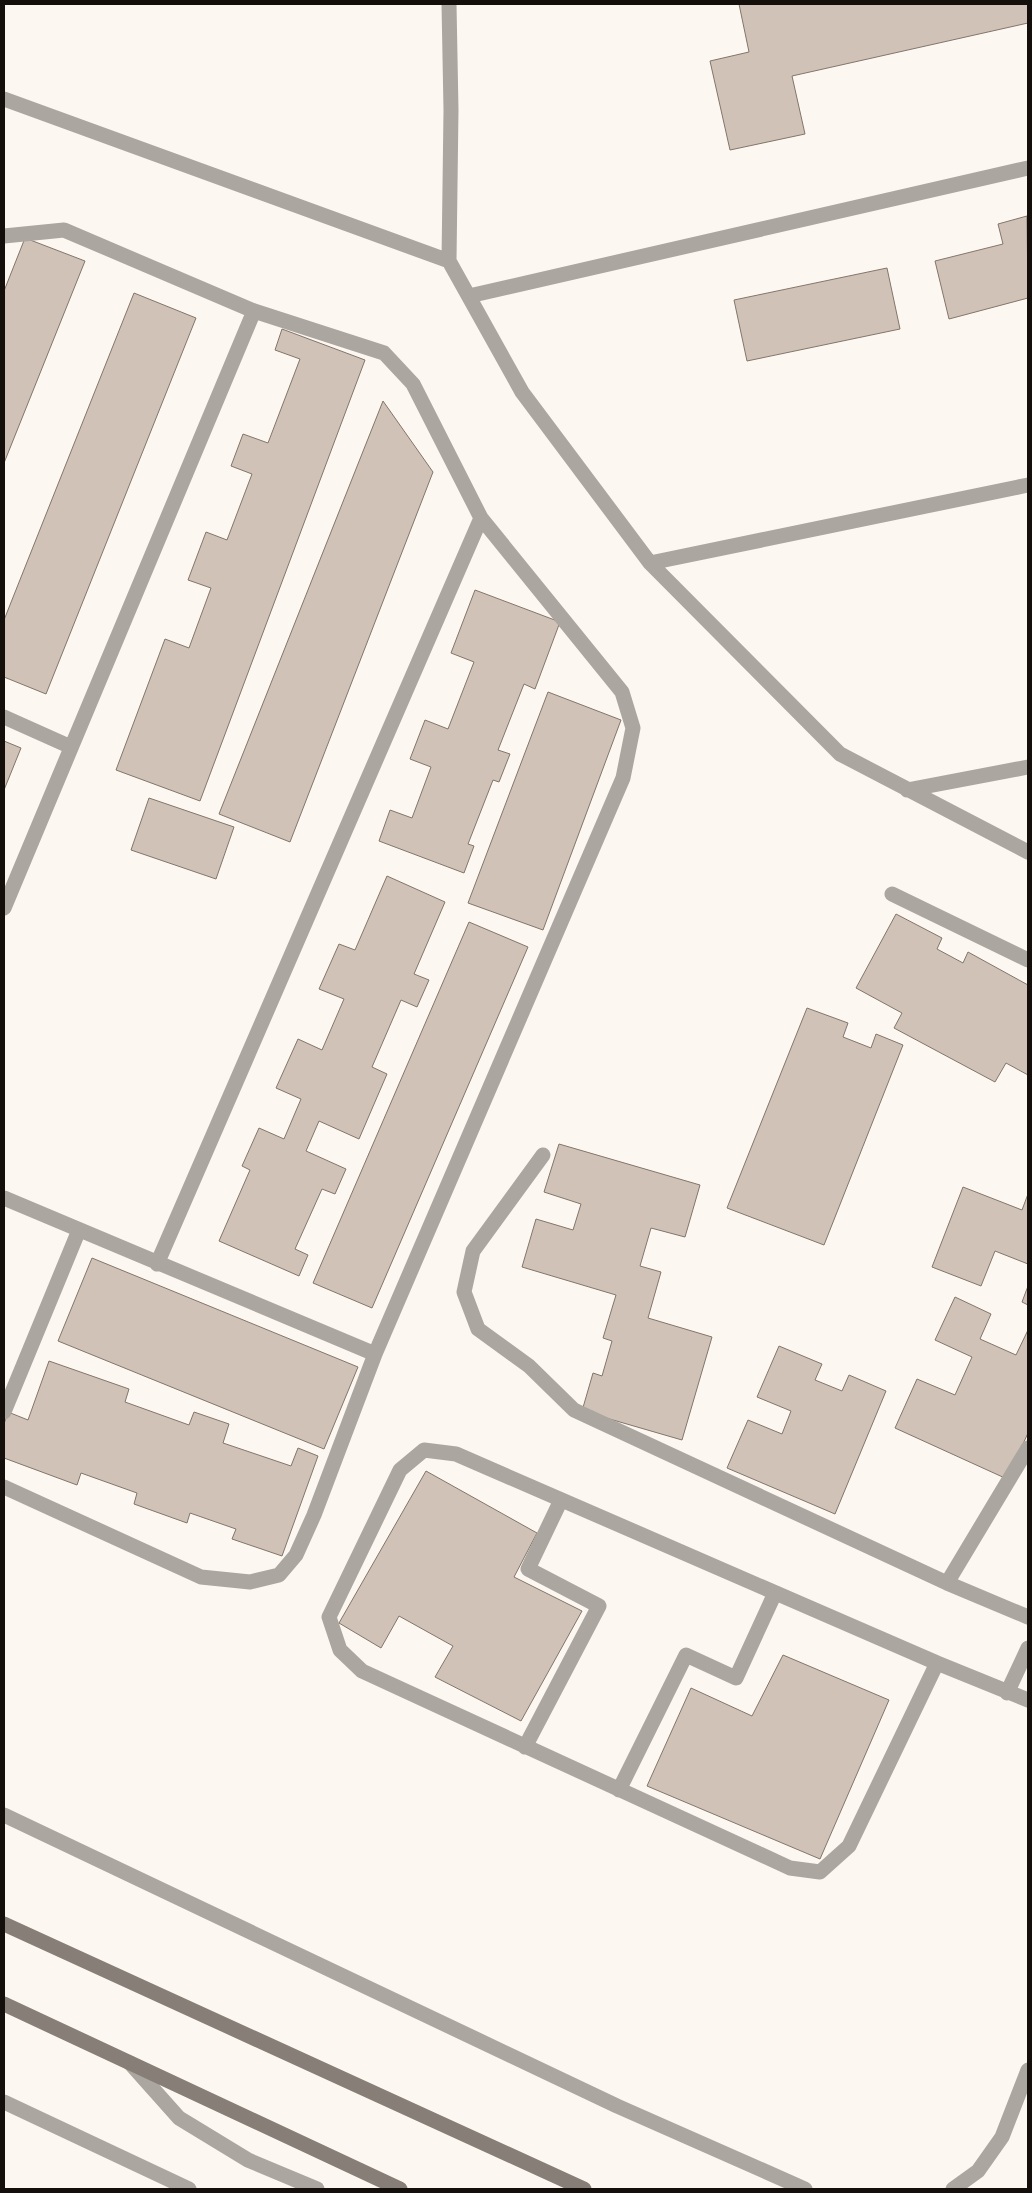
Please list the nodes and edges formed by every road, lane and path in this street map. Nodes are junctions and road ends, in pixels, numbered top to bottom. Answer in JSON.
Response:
{"nodes":[{"id":1,"x":449,"y":4,"type":"edge"},
{"id":2,"x":4,"y":98,"type":"edge"},
{"id":3,"x":1028,"y":168,"type":"edge"},
{"id":4,"x":4,"y":236,"type":"edge"},
{"id":5,"x":449,"y":261,"type":"junction"},
{"id":6,"x":469,"y":296,"type":"junction"},
{"id":7,"x":254,"y":311,"type":"junction"},
{"id":8,"x":1028,"y":485,"type":"edge"},
{"id":9,"x":482,"y":518,"type":"junction"},
{"id":10,"x":650,"y":563,"type":"junction"},
{"id":11,"x":4,"y":717,"type":"edge"},
{"id":12,"x":71,"y":747,"type":"junction"},
{"id":13,"x":1028,"y":767,"type":"edge"},
{"id":14,"x":907,"y":790,"type":"junction"},
{"id":15,"x":1028,"y":852,"type":"edge"},
{"id":16,"x":892,"y":894,"type":"dead end"},
{"id":17,"x":4,"y":908,"type":"edge"},
{"id":18,"x":1028,"y":960,"type":"edge"},
{"id":19,"x":544,"y":1154,"type":"dead end"},
{"id":20,"x":4,"y":1198,"type":"edge"},
{"id":21,"x":79,"y":1230,"type":"junction"},
{"id":22,"x":157,"y":1264,"type":"junction"},
{"id":23,"x":375,"y":1354,"type":"junction"},
{"id":24,"x":4,"y":1412,"type":"edge"},
{"id":25,"x":1028,"y":1448,"type":"edge"},
{"id":26,"x":4,"y":1487,"type":"edge"},
{"id":27,"x":561,"y":1500,"type":"junction"},
{"id":28,"x":947,"y":1583,"type":"junction"},
{"id":29,"x":775,"y":1593,"type":"junction"},
{"id":30,"x":1028,"y":1617,"type":"edge"},
{"id":31,"x":1028,"y":1648,"type":"edge"},
{"id":32,"x":937,"y":1663,"type":"junction"},
{"id":33,"x":1006,"y":1693,"type":"junction"},
{"id":34,"x":1028,"y":1700,"type":"edge"},
{"id":35,"x":525,"y":1746,"type":"junction"},
{"id":36,"x":619,"y":1790,"type":"junction"},
{"id":37,"x":4,"y":1815,"type":"edge"},
{"id":38,"x":4,"y":1924,"type":"edge"},
{"id":39,"x":4,"y":2004,"type":"edge"},
{"id":40,"x":130,"y":2063,"type":"junction"},
{"id":41,"x":1028,"y":2070,"type":"edge"},
{"id":42,"x":4,"y":2102,"type":"edge"},
{"id":43,"x":189,"y":2189,"type":"edge"},
{"id":44,"x":317,"y":2189,"type":"edge"},
{"id":45,"x":400,"y":2189,"type":"edge"},
{"id":46,"x":584,"y":2189,"type":"edge"},
{"id":47,"x":805,"y":2189,"type":"edge"},
{"id":48,"x":953,"y":2189,"type":"edge"}],
"edges":[{"from":1,"to":5,"type":"street"},
{"from":2,"to":5,"type":"street"},
{"from":3,"to":6,"type":"street"},
{"from":4,"to":7,"type":"street"},
{"from":5,"to":6,"type":"street"},
{"from":6,"to":10,"type":"street"},
{"from":7,"to":9,"type":"street"},
{"from":7,"to":12,"type":"street"},
{"from":8,"to":10,"type":"street"},
{"from":9,"to":22,"type":"street"},
{"from":9,"to":23,"type":"street"},
{"from":10,"to":14,"type":"street"},
{"from":11,"to":12,"type":"street"},
{"from":12,"to":17,"type":"street"},
{"from":13,"to":14,"type":"street"},
{"from":14,"to":15,"type":"street"},
{"from":16,"to":18,"type":"street"},
{"from":19,"to":28,"type":"street"},
{"from":20,"to":21,"type":"street"},
{"from":21,"to":22,"type":"street"},
{"from":21,"to":24,"type":"street"},
{"from":22,"to":23,"type":"street"},
{"from":23,"to":26,"type":"street"},
{"from":25,"to":28,"type":"street"},
{"from":27,"to":29,"type":"street"},
{"from":27,"to":35,"type":"street"},
{"from":27,"to":35,"type":"street"},
{"from":28,"to":30,"type":"street"},
{"from":29,"to":32,"type":"street"},
{"from":29,"to":36,"type":"street"},
{"from":31,"to":33,"type":"street"},
{"from":32,"to":33,"type":"street"},
{"from":32,"to":36,"type":"street"},
{"from":33,"to":34,"type":"street"},
{"from":35,"to":36,"type":"street"},
{"from":37,"to":47,"type":"street"},
{"from":38,"to":46,"type":"street"},
{"from":39,"to":40,"type":"street"},
{"from":40,"to":44,"type":"street"},
{"from":40,"to":45,"type":"street"},
{"from":41,"to":48,"type":"street"},
{"from":42,"to":43,"type":"street"}]}
